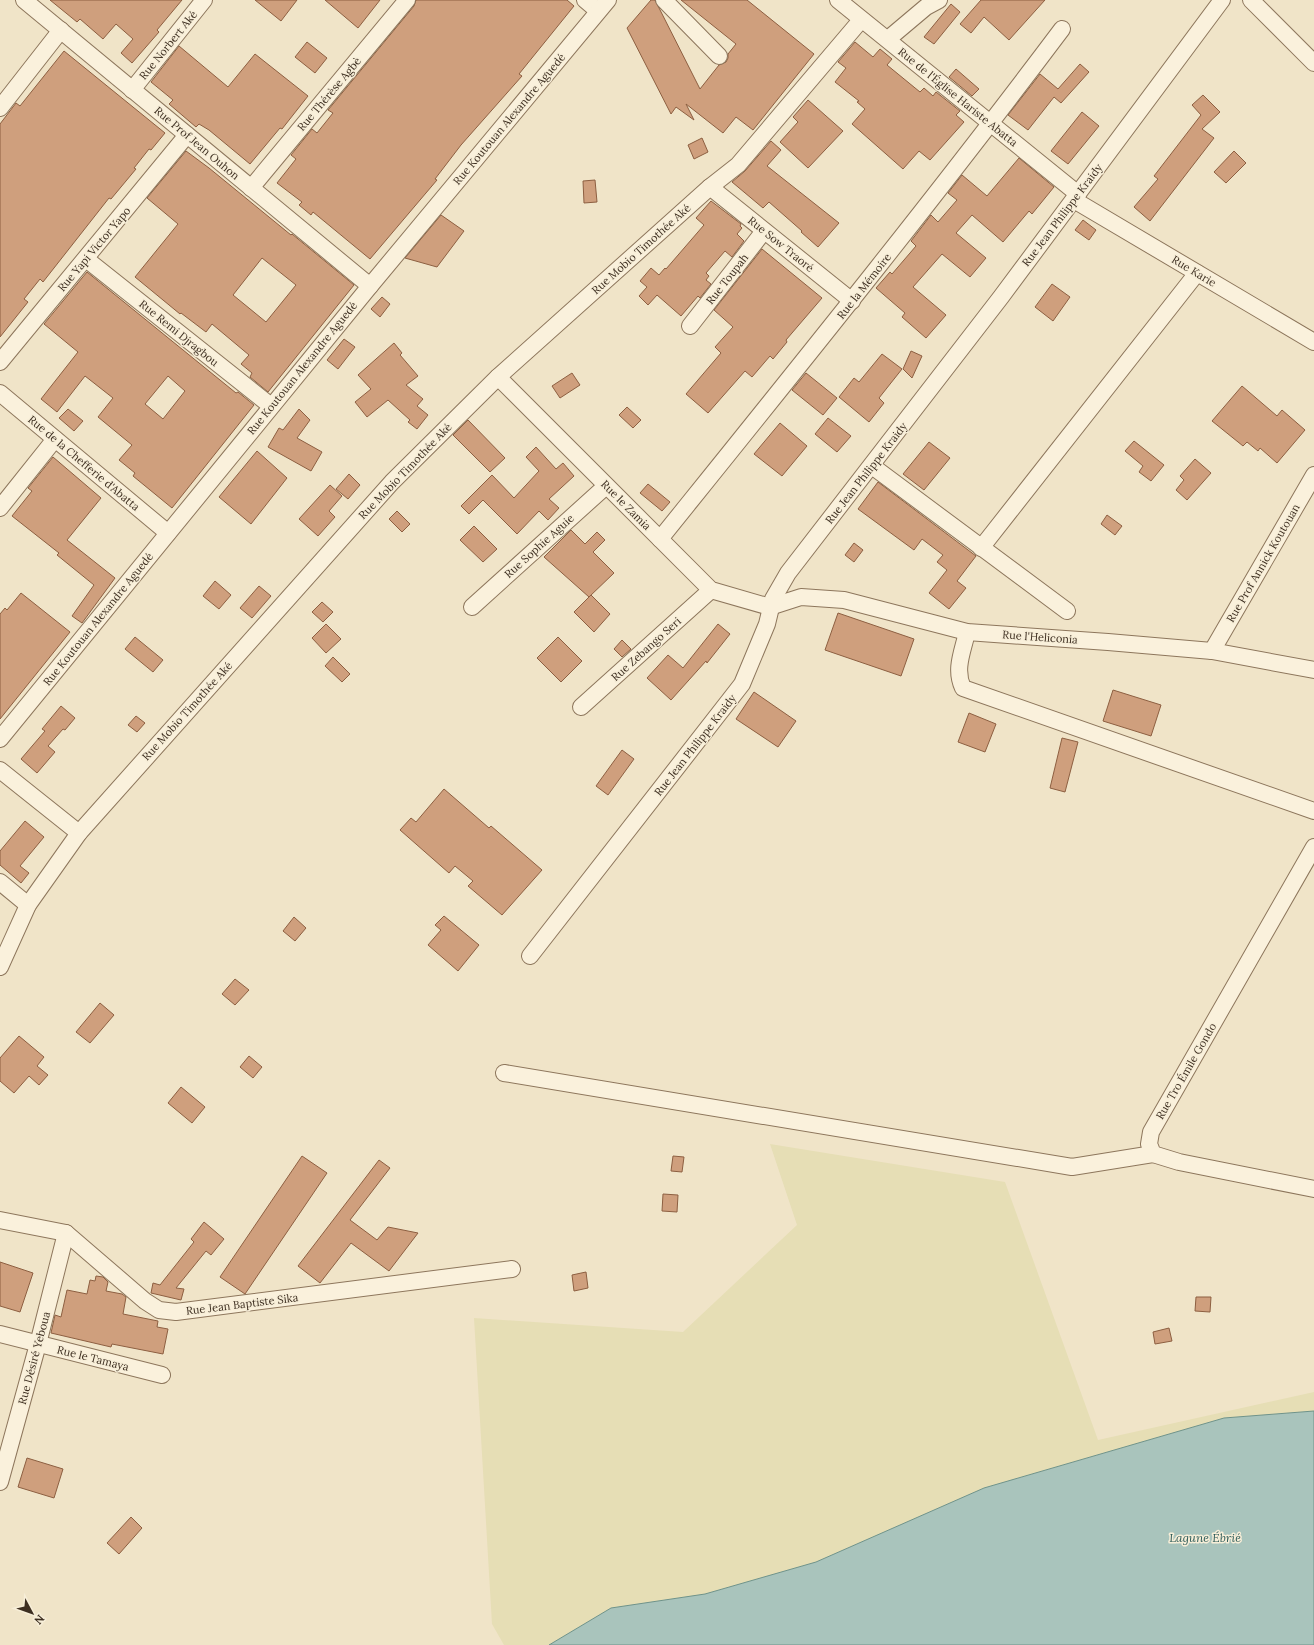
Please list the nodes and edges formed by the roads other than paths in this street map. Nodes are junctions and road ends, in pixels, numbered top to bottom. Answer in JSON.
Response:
{"nodes":[{"id":1,"x":24,"y":0,"type":"edge"},
{"id":2,"x":204,"y":0,"type":"edge"},
{"id":3,"x":407,"y":0,"type":"edge"},
{"id":4,"x":585,"y":0,"type":"edge"},
{"id":5,"x":664,"y":0,"type":"edge"},
{"id":6,"x":838,"y":0,"type":"edge"},
{"id":7,"x":939,"y":0,"type":"edge"},
{"id":8,"x":1222,"y":0,"type":"edge"},
{"id":9,"x":1252,"y":0,"type":"edge"},
{"id":10,"x":603,"y":6,"type":"edge"},
{"id":11,"x":861,"y":20,"type":"junction"},
{"id":12,"x":1062,"y":29,"type":"dead end"},
{"id":13,"x":61,"y":30,"type":"junction"},
{"id":14,"x":888,"y":39,"type":"junction"},
{"id":15,"x":719,"y":56,"type":"dead end"},
{"id":16,"x":1314,"y":64,"type":"edge"},
{"id":17,"x":132,"y":90,"type":"junction"},
{"id":18,"x":0,"y":108,"type":"edge"},
{"id":19,"x":991,"y":123,"type":"junction"},
{"id":20,"x":187,"y":135,"type":"junction"},
{"id":21,"x":710,"y":187,"type":"junction"},
{"id":22,"x":251,"y":188,"type":"junction"},
{"id":23,"x":1076,"y":197,"type":"junction"},
{"id":24,"x":764,"y":231,"type":"junction"},
{"id":25,"x":86,"y":259,"type":"junction"},
{"id":26,"x":1197,"y":273,"type":"junction"},
{"id":27,"x":370,"y":286,"type":"junction"},
{"id":28,"x":852,"y":301,"type":"junction"},
{"id":29,"x":690,"y":326,"type":"dead end"},
{"id":30,"x":1314,"y":342,"type":"edge"},
{"id":31,"x":0,"y":362,"type":"edge"},
{"id":32,"x":498,"y":377,"type":"junction"},
{"id":33,"x":0,"y":393,"type":"edge"},
{"id":34,"x":271,"y":406,"type":"junction"},
{"id":35,"x":55,"y":439,"type":"junction"},
{"id":36,"x":872,"y":466,"type":"junction"},
{"id":37,"x":1314,"y":475,"type":"edge"},
{"id":38,"x":606,"y":486,"type":"junction"},
{"id":39,"x":0,"y":508,"type":"edge"},
{"id":40,"x":168,"y":533,"type":"junction"},
{"id":41,"x":660,"y":539,"type":"junction"},
{"id":42,"x":981,"y":548,"type":"junction"},
{"id":43,"x":711,"y":590,"type":"junction"},
{"id":44,"x":770,"y":606,"type":"junction"},
{"id":45,"x":472,"y":607,"type":"dead end"},
{"id":46,"x":1067,"y":611,"type":"dead end"},
{"id":47,"x":967,"y":632,"type":"junction"},
{"id":48,"x":1212,"y":651,"type":"junction"},
{"id":49,"x":1314,"y":670,"type":"edge"},
{"id":50,"x":581,"y":707,"type":"dead end"},
{"id":51,"x":0,"y":739,"type":"edge"},
{"id":52,"x":0,"y":770,"type":"edge"},
{"id":53,"x":1314,"y":811,"type":"edge"},
{"id":54,"x":79,"y":833,"type":"junction"},
{"id":55,"x":1314,"y":847,"type":"edge"},
{"id":56,"x":0,"y":882,"type":"edge"},
{"id":57,"x":28,"y":905,"type":"junction"},
{"id":58,"x":530,"y":956,"type":"dead end"},
{"id":59,"x":0,"y":967,"type":"edge"},
{"id":60,"x":504,"y":1073,"type":"dead end"},
{"id":61,"x":1153,"y":1154,"type":"junction"},
{"id":62,"x":1314,"y":1189,"type":"edge"},
{"id":63,"x":0,"y":1220,"type":"edge"},
{"id":64,"x":66,"y":1233,"type":"junction"},
{"id":65,"x":512,"y":1269,"type":"dead end"},
{"id":66,"x":0,"y":1334,"type":"edge"},
{"id":67,"x":38,"y":1344,"type":"junction"},
{"id":68,"x":162,"y":1375,"type":"dead end"},
{"id":69,"x":0,"y":1482,"type":"edge"}],
"edges":[{"from":1,"to":13,"type":"street","name":"Rue Prof Jean Ouhon"},
{"from":2,"to":17,"type":"street","name":"Rue Norbert Aké"},
{"from":3,"to":22,"type":"street","name":"Rue Thérèse Agbè"},
{"from":4,"to":10,"type":"street"},
{"from":5,"to":15,"type":"street"},
{"from":6,"to":11,"type":"street","name":"Rue de l'Église Hariste Abatta"},
{"from":7,"to":14,"type":"street"},
{"from":8,"to":23,"type":"street","name":"Rue Jean Philippe Kraidy"},
{"from":9,"to":16,"type":"street"},
{"from":10,"to":27,"type":"street","name":"Rue Koutouan Alexandre Aguedé"},
{"from":11,"to":14,"type":"street","name":"Rue de l'Église Hariste Abatta"},
{"from":11,"to":21,"type":"street","name":"Rue Mobio Timothée Aké"},
{"from":12,"to":19,"type":"street","name":"Rue la Mémoire"},
{"from":13,"to":17,"type":"street","name":"Rue Prof Jean Ouhon"},
{"from":13,"to":18,"type":"street"},
{"from":14,"to":19,"type":"street","name":"Rue de l'Église Hariste Abatta"},
{"from":17,"to":20,"type":"street","name":"Rue Prof Jean Ouhon"},
{"from":19,"to":23,"type":"street","name":"Rue de l'Église Hariste Abatta"},
{"from":19,"to":28,"type":"street","name":"Rue la Mémoire"},
{"from":20,"to":22,"type":"street","name":"Rue Prof Jean Ouhon"},
{"from":20,"to":25,"type":"street","name":"Rue Yapi Victor Yapo"},
{"from":21,"to":24,"type":"street","name":"Rue Sow Traoré"},
{"from":21,"to":32,"type":"street","name":"Rue Mobio Timothée Aké"},
{"from":22,"to":27,"type":"street","name":"Rue Prof Jean Ouhon"},
{"from":23,"to":26,"type":"street","name":"Rue Karie"},
{"from":23,"to":36,"type":"street","name":"Rue Jean Philippe Kraidy"},
{"from":24,"to":28,"type":"street","name":"Rue Sow Traoré"},
{"from":24,"to":29,"type":"street","name":"Rue Toupah"},
{"from":25,"to":31,"type":"street","name":"Rue Yapi Victor Yapo"},
{"from":25,"to":34,"type":"street","name":"Rue Remi Djragbou"},
{"from":26,"to":30,"type":"street","name":"Rue Karie"},
{"from":26,"to":42,"type":"street"},
{"from":27,"to":34,"type":"street","name":"Rue Koutouan Alexandre Aguedé"},
{"from":28,"to":41,"type":"street","name":"Rue la Mémoire"},
{"from":32,"to":38,"type":"street","name":"Rue le Zamia"},
{"from":32,"to":54,"type":"street","name":"Rue Mobio Timothée Aké"},
{"from":33,"to":35,"type":"street","name":"Rue de la Chefferie d'Abatta"},
{"from":34,"to":40,"type":"street","name":"Rue Koutouan Alexandre Aguedé"},
{"from":35,"to":39,"type":"street"},
{"from":35,"to":40,"type":"street","name":"Rue de la Chefferie d'Abatta"},
{"from":36,"to":42,"type":"street"},
{"from":36,"to":44,"type":"street","name":"Rue Jean Philippe Kraidy"},
{"from":37,"to":48,"type":"street","name":"Rue Prof Annick Koutouan"},
{"from":38,"to":41,"type":"street","name":"Rue le Zamia"},
{"from":38,"to":45,"type":"street","name":"Rue Sophie Aguie"},
{"from":40,"to":51,"type":"street","name":"Rue Koutouan Alexandre Aguedé"},
{"from":41,"to":43,"type":"street","name":"Rue le Zamia"},
{"from":42,"to":46,"type":"street"},
{"from":43,"to":44,"type":"street","name":"Rue le Zamia"},
{"from":43,"to":50,"type":"street","name":"Rue Zebango Seri"},
{"from":44,"to":47,"type":"street","name":"Rue l'Heliconia"},
{"from":44,"to":58,"type":"street","name":"Rue Jean Philippe Kraidy"},
{"from":47,"to":48,"type":"street","name":"Rue l'Heliconia"},
{"from":47,"to":53,"type":"street"},
{"from":48,"to":49,"type":"street","name":"Rue l'Heliconia"},
{"from":52,"to":54,"type":"street"},
{"from":54,"to":57,"type":"street","name":"Rue Mobio Timothée Aké"},
{"from":55,"to":61,"type":"street","name":"Rue Tro Émile Gondo"},
{"from":56,"to":57,"type":"street"},
{"from":57,"to":59,"type":"street","name":"Rue Mobio Timothée Aké"},
{"from":60,"to":61,"type":"street"},
{"from":61,"to":62,"type":"street"},
{"from":63,"to":64,"type":"street","name":"Rue Jean Baptiste Sika"},
{"from":64,"to":65,"type":"street","name":"Rue Jean Baptiste Sika"},
{"from":64,"to":67,"type":"street","name":"Rue Désiré Yeboua"},
{"from":66,"to":67,"type":"street","name":"Rue le Tamaya"},
{"from":67,"to":68,"type":"street","name":"Rue le Tamaya"},
{"from":67,"to":69,"type":"street","name":"Rue Désiré Yeboua"}]}
